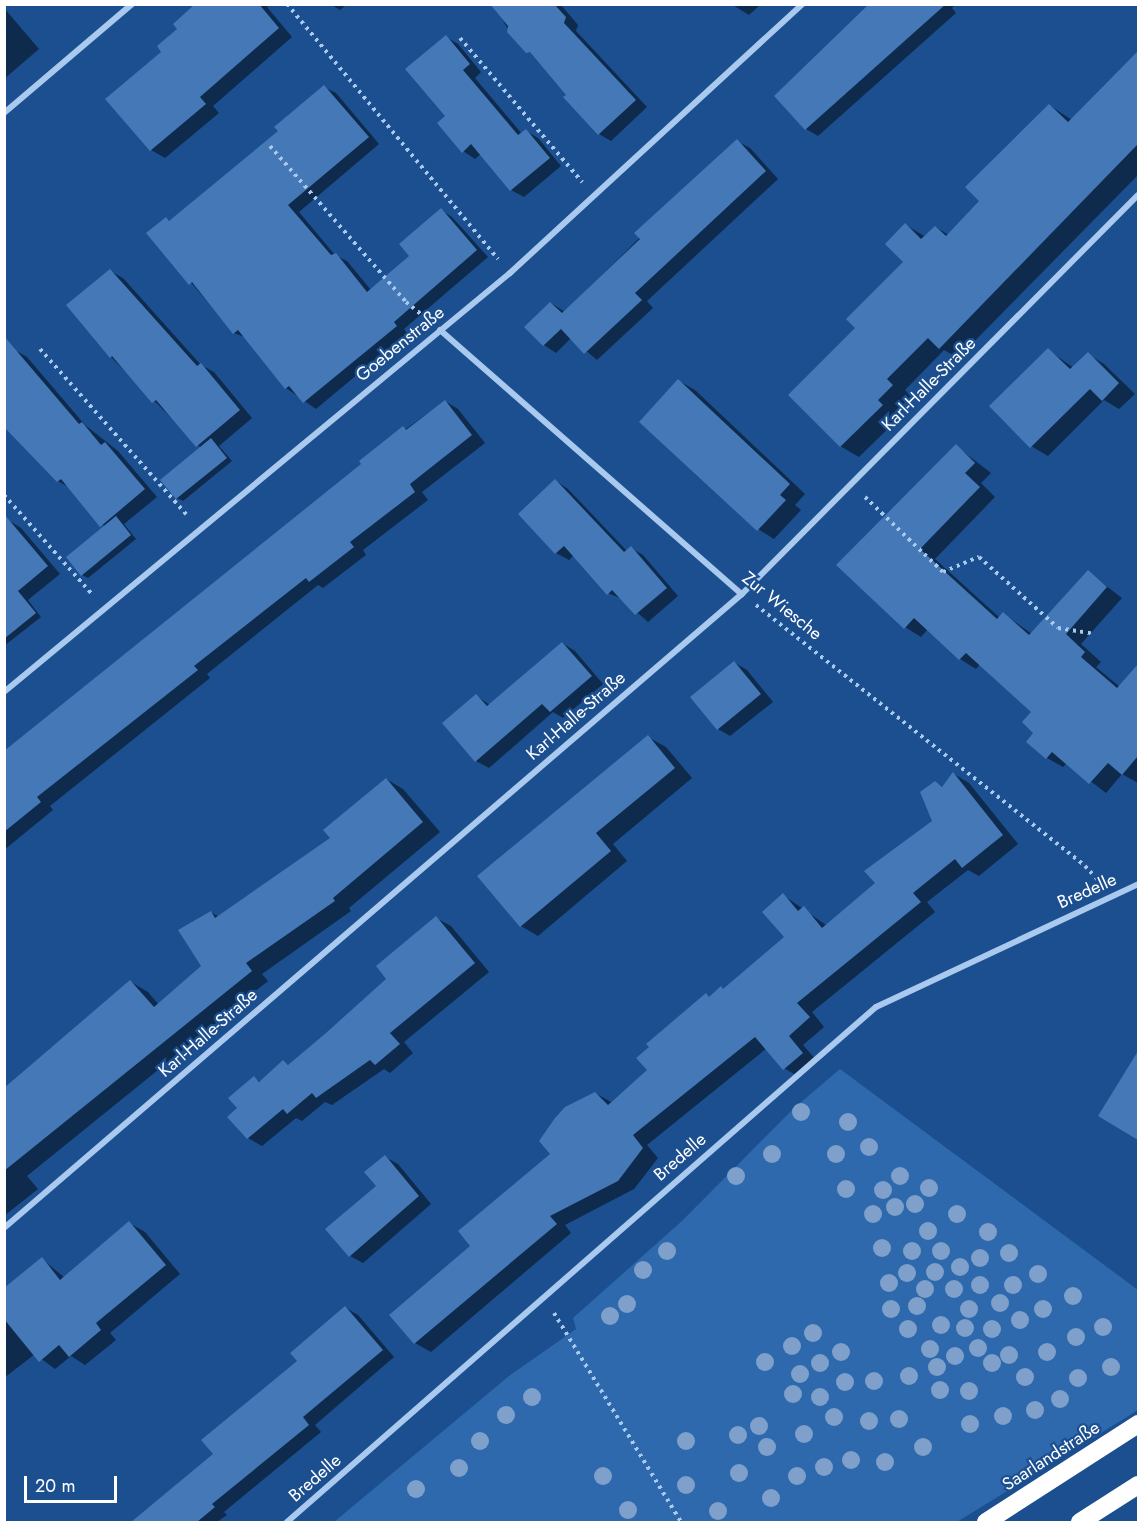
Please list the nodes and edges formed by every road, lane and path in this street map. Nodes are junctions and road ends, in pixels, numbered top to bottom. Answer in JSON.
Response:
{"nodes":[{"id":1,"x":132,"y":4,"type":"edge"},
{"id":2,"x":287,"y":4,"type":"edge"},
{"id":3,"x":803,"y":4,"type":"edge"},
{"id":4,"x":460,"y":38,"type":"dead end"},
{"id":5,"x":4,"y":113,"type":"edge"},
{"id":6,"x":270,"y":146,"type":"dead end"},
{"id":7,"x":1138,"y":195,"type":"edge"},
{"id":8,"x":594,"y":196,"type":"junction"},
{"id":9,"x":510,"y":273,"type":"junction"},
{"id":10,"x":440,"y":330,"type":"junction"},
{"id":11,"x":40,"y":349,"type":"dead end"},
{"id":12,"x":851,"y":484,"type":"junction"},
{"id":13,"x":4,"y":495,"type":"edge"},
{"id":14,"x":200,"y":530,"type":"junction"},
{"id":15,"x":742,"y":594,"type":"junction"},
{"id":16,"x":104,"y":608,"type":"junction"},
{"id":17,"x":1094,"y":634,"type":"dead end"},
{"id":18,"x":4,"y":692,"type":"edge"},
{"id":19,"x":1138,"y":884,"type":"edge"},
{"id":20,"x":1113,"y":895,"type":"junction"},
{"id":21,"x":4,"y":1228,"type":"edge"},
{"id":22,"x":545,"y":1297,"type":"junction"},
{"id":23,"x":1138,"y":1424,"type":"edge"},
{"id":24,"x":1138,"y":1485,"type":"edge"},
{"id":25,"x":287,"y":1522,"type":"edge"},
{"id":26,"x":681,"y":1522,"type":"edge"},
{"id":27,"x":986,"y":1522,"type":"edge"},
{"id":28,"x":1080,"y":1522,"type":"edge"}],
"edges":[{"from":1,"to":5,"type":"street"},
{"from":2,"to":9,"type":"path"},
{"from":3,"to":8,"type":"street","name":"Goebenstraße"},
{"from":4,"to":8,"type":"path"},
{"from":6,"to":10,"type":"path"},
{"from":7,"to":12,"type":"street","name":"Karl-Halle-Straße"},
{"from":8,"to":9,"type":"street","name":"Goebenstraße"},
{"from":9,"to":10,"type":"street","name":"Goebenstraße"},
{"from":10,"to":14,"type":"street","name":"Goebenstraße"},
{"from":10,"to":15,"type":"street","name":"Zur Wiesche"},
{"from":11,"to":14,"type":"path"},
{"from":12,"to":15,"type":"street","name":"Karl-Halle-Straße"},
{"from":12,"to":17,"type":"path"},
{"from":13,"to":16,"type":"path"},
{"from":14,"to":16,"type":"street","name":"Goebenstraße"},
{"from":15,"to":20,"type":"path","name":"Zur Wiesche"},
{"from":15,"to":21,"type":"street","name":"Karl-Halle-Straße"},
{"from":16,"to":18,"type":"street","name":"Goebenstraße"},
{"from":19,"to":20,"type":"street","name":"Bredelle"},
{"from":20,"to":22,"type":"street","name":"Bredelle"},
{"from":22,"to":25,"type":"street","name":"Bredelle"},
{"from":22,"to":26,"type":"path"},
{"from":23,"to":27,"type":"highway","name":"Saarlandstraße"},
{"from":24,"to":28,"type":"highway"}]}
